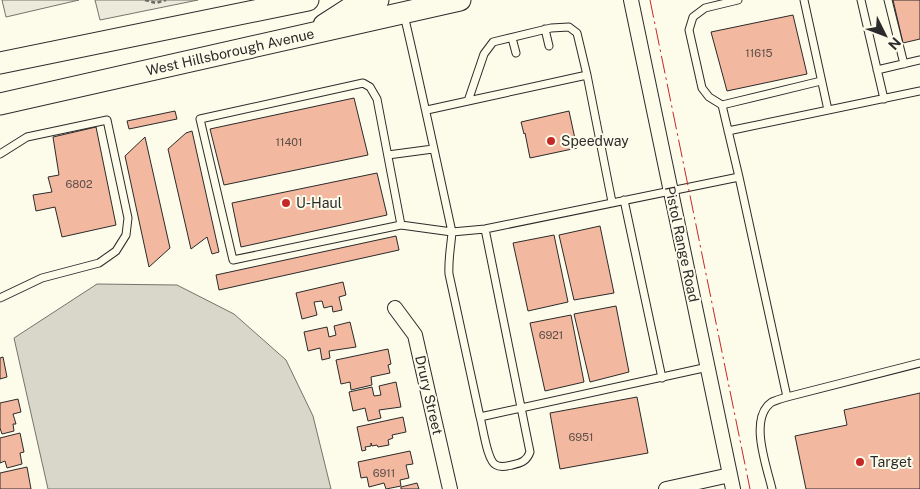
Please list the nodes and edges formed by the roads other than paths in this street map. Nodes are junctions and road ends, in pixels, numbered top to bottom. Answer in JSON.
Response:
{"nodes":[{"id":1,"x":308,"y":0,"type":"edge"},
{"id":2,"x":378,"y":0,"type":"edge"},
{"id":3,"x":460,"y":0,"type":"edge"},
{"id":4,"x":631,"y":0,"type":"edge"},
{"id":5,"x":738,"y":0,"type":"edge"},
{"id":6,"x":804,"y":0,"type":"edge"},
{"id":7,"x":861,"y":0,"type":"edge"},
{"id":8,"x":888,"y":0,"type":"edge"},
{"id":9,"x":404,"y":13,"type":"junction"},
{"id":10,"x":545,"y":29,"type":"junction"},
{"id":11,"x":311,"y":33,"type":"junction"},
{"id":12,"x":512,"y":38,"type":"junction"},
{"id":13,"x":549,"y":46,"type":"dead end"},
{"id":14,"x":516,"y":53,"type":"dead end"},
{"id":15,"x":920,"y":60,"type":"edge"},
{"id":16,"x":0,"y":64,"type":"edge"},
{"id":17,"x":904,"y":64,"type":"junction"},
{"id":18,"x":877,"y":70,"type":"junction"},
{"id":19,"x":555,"y":72,"type":"dead end"},
{"id":20,"x":587,"y":75,"type":"junction"},
{"id":21,"x":523,"y":80,"type":"dead end"},
{"id":22,"x":557,"y":81,"type":"junction"},
{"id":23,"x":821,"y":81,"type":"junction"},
{"id":24,"x":525,"y":89,"type":"junction"},
{"id":25,"x":920,"y":91,"type":"edge"},
{"id":26,"x":884,"y":99,"type":"junction"},
{"id":27,"x":468,"y":101,"type":"junction"},
{"id":28,"x":0,"y":104,"type":"edge"},
{"id":29,"x":722,"y":105,"type":"junction"},
{"id":30,"x":427,"y":110,"type":"junction"},
{"id":31,"x":828,"y":110,"type":"junction"},
{"id":32,"x":728,"y":131,"type":"junction"},
{"id":33,"x":433,"y":149,"type":"junction"},
{"id":34,"x":0,"y":154,"type":"edge"},
{"id":35,"x":388,"y":155,"type":"junction"},
{"id":36,"x":739,"y":177,"type":"junction"},
{"id":37,"x":671,"y":191,"type":"junction"},
{"id":38,"x":624,"y":200,"type":"junction"},
{"id":39,"x":612,"y":202,"type":"junction"},
{"id":40,"x":401,"y":225,"type":"junction"},
{"id":41,"x":485,"y":229,"type":"junction"},
{"id":42,"x":452,"y":232,"type":"junction"},
{"id":43,"x":0,"y":298,"type":"edge"},
{"id":44,"x":395,"y":308,"type":"dead end"},
{"id":45,"x":920,"y":363,"type":"edge"},
{"id":46,"x":708,"y":367,"type":"junction"},
{"id":47,"x":662,"y":378,"type":"junction"},
{"id":48,"x":787,"y":396,"type":"junction"},
{"id":49,"x":522,"y":408,"type":"junction"},
{"id":50,"x":480,"y":416,"type":"junction"},
{"id":51,"x":730,"y":475,"type":"junction"},
{"id":52,"x":450,"y":489,"type":"edge"},
{"id":53,"x":666,"y":489,"type":"edge"},
{"id":54,"x":733,"y":489,"type":"edge"},
{"id":55,"x":772,"y":489,"type":"edge"}],
"edges":[{"from":1,"to":16,"type":"main road"},
{"from":2,"to":11,"type":"main road"},
{"from":3,"to":9,"type":"main road","name":"West Hillsborough Avenue"},
{"from":4,"to":37,"type":"street","name":"Pistol Range Road"},
{"from":5,"to":29,"type":"lane"},
{"from":6,"to":23,"type":"lane"},
{"from":7,"to":18,"type":"lane"},
{"from":8,"to":17,"type":"lane"},
{"from":9,"to":11,"type":"main road","name":"West Hillsborough Avenue"},
{"from":9,"to":30,"type":"lane"},
{"from":10,"to":12,"type":"lane"},
{"from":10,"to":13,"type":"lane"},
{"from":10,"to":20,"type":"lane"},
{"from":11,"to":28,"type":"main road","name":"West Hillsborough Avenue"},
{"from":12,"to":14,"type":"lane"},
{"from":12,"to":27,"type":"lane"},
{"from":15,"to":17,"type":"lane"},
{"from":17,"to":18,"type":"lane"},
{"from":18,"to":26,"type":"lane"},
{"from":19,"to":22,"type":"lane"},
{"from":20,"to":22,"type":"lane"},
{"from":20,"to":39,"type":"lane"},
{"from":21,"to":24,"type":"lane"},
{"from":22,"to":24,"type":"lane"},
{"from":23,"to":29,"type":"lane"},
{"from":23,"to":31,"type":"lane"},
{"from":24,"to":27,"type":"lane"},
{"from":25,"to":26,"type":"lane"},
{"from":26,"to":31,"type":"lane"},
{"from":27,"to":30,"type":"lane"},
{"from":29,"to":32,"type":"lane"},
{"from":30,"to":33,"type":"lane"},
{"from":31,"to":32,"type":"lane"},
{"from":32,"to":36,"type":"lane"},
{"from":33,"to":35,"type":"lane"},
{"from":33,"to":42,"type":"lane"},
{"from":34,"to":43,"type":"lane"},
{"from":35,"to":40,"type":"lane"},
{"from":35,"to":40,"type":"lane"},
{"from":36,"to":37,"type":"lane"},
{"from":36,"to":48,"type":"lane"},
{"from":37,"to":38,"type":"lane"},
{"from":37,"to":46,"type":"street","name":"Pistol Range Road"},
{"from":38,"to":39,"type":"lane"},
{"from":38,"to":47,"type":"lane"},
{"from":39,"to":41,"type":"lane"},
{"from":40,"to":42,"type":"lane"},
{"from":41,"to":42,"type":"lane"},
{"from":41,"to":49,"type":"lane"},
{"from":42,"to":50,"type":"lane"},
{"from":44,"to":52,"type":"street","name":"Drury Street"},
{"from":45,"to":48,"type":"lane"},
{"from":46,"to":47,"type":"lane"},
{"from":46,"to":51,"type":"street","name":"Pistol Range Road"},
{"from":47,"to":49,"type":"lane"},
{"from":48,"to":55,"type":"lane"},
{"from":49,"to":50,"type":"lane"},
{"from":49,"to":50,"type":"lane"},
{"from":51,"to":53,"type":"street"},
{"from":51,"to":54,"type":"street","name":"Pistol Range Road"}]}
